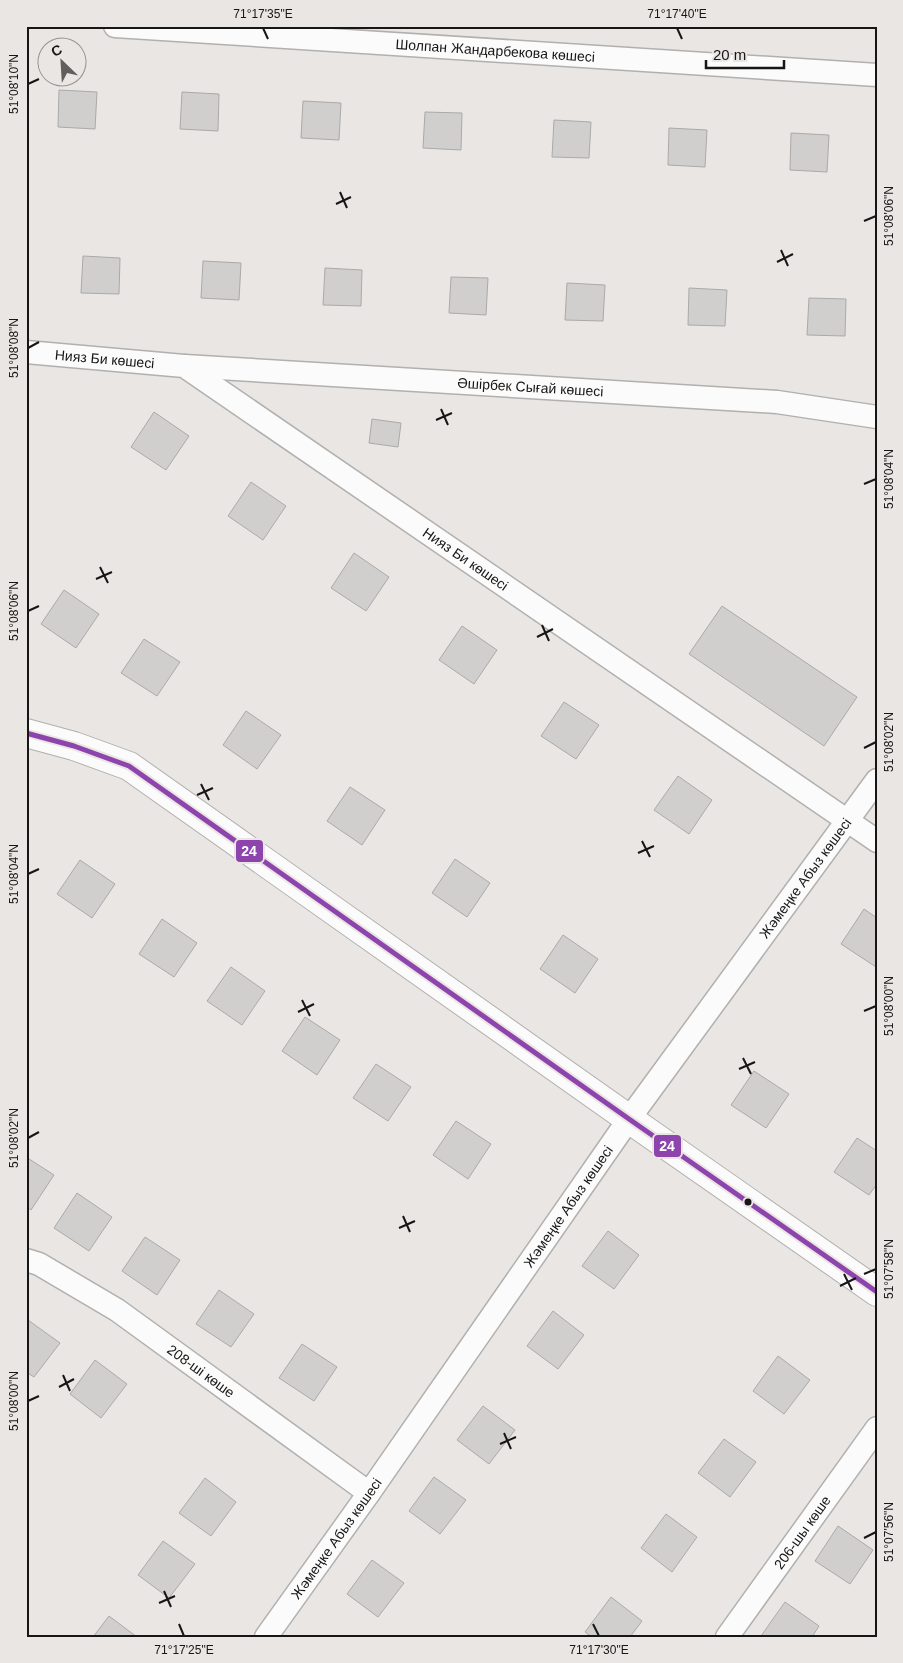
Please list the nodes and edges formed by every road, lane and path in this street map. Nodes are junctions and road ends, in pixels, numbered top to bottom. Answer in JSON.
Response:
{"nodes":[{"id":1,"x":115,"y":26,"type":"edge"},
{"id":2,"x":877,"y":75,"type":"edge"},
{"id":3,"x":26,"y":352,"type":"edge"},
{"id":4,"x":184,"y":366,"type":"junction"},
{"id":5,"x":877,"y":417,"type":"edge"},
{"id":6,"x":26,"y":733,"type":"edge"},
{"id":7,"x":877,"y":780,"type":"edge"},
{"id":8,"x":847,"y":820,"type":"junction"},
{"id":9,"x":877,"y":841,"type":"edge"},
{"id":10,"x":629,"y":1119,"type":"junction"},
{"id":11,"x":26,"y":1260,"type":"edge"},
{"id":12,"x":877,"y":1292,"type":"edge"},
{"id":13,"x":877,"y":1428,"type":"edge"},
{"id":14,"x":369,"y":1493,"type":"junction"},
{"id":15,"x":266,"y":1637,"type":"edge"},
{"id":16,"x":727,"y":1637,"type":"edge"}],
"edges":[{"from":1,"to":2,"type":"street","name":"Шолпан Жандарбекова көшесі"},
{"from":3,"to":4,"type":"street","name":"Нияз Би көшесі"},
{"from":4,"to":5,"type":"street","name":"Әшірбек Сығай көшесі"},
{"from":4,"to":8,"type":"street","name":"Нияз Би көшесі"},
{"from":6,"to":10,"type":"street"},
{"from":7,"to":8,"type":"street","name":"Жәмеңке Абыз көшесі"},
{"from":8,"to":9,"type":"street","name":"Нияз Би көшесі"},
{"from":8,"to":10,"type":"street","name":"Жәмеңке Абыз көшесі"},
{"from":10,"to":12,"type":"street"},
{"from":10,"to":14,"type":"street","name":"Жәмеңке Абыз көшесі"},
{"from":11,"to":14,"type":"street","name":"208-ші көше"},
{"from":13,"to":16,"type":"street","name":"206-шы көше"},
{"from":14,"to":15,"type":"street","name":"Жәмеңке Абыз көшесі"}]}
